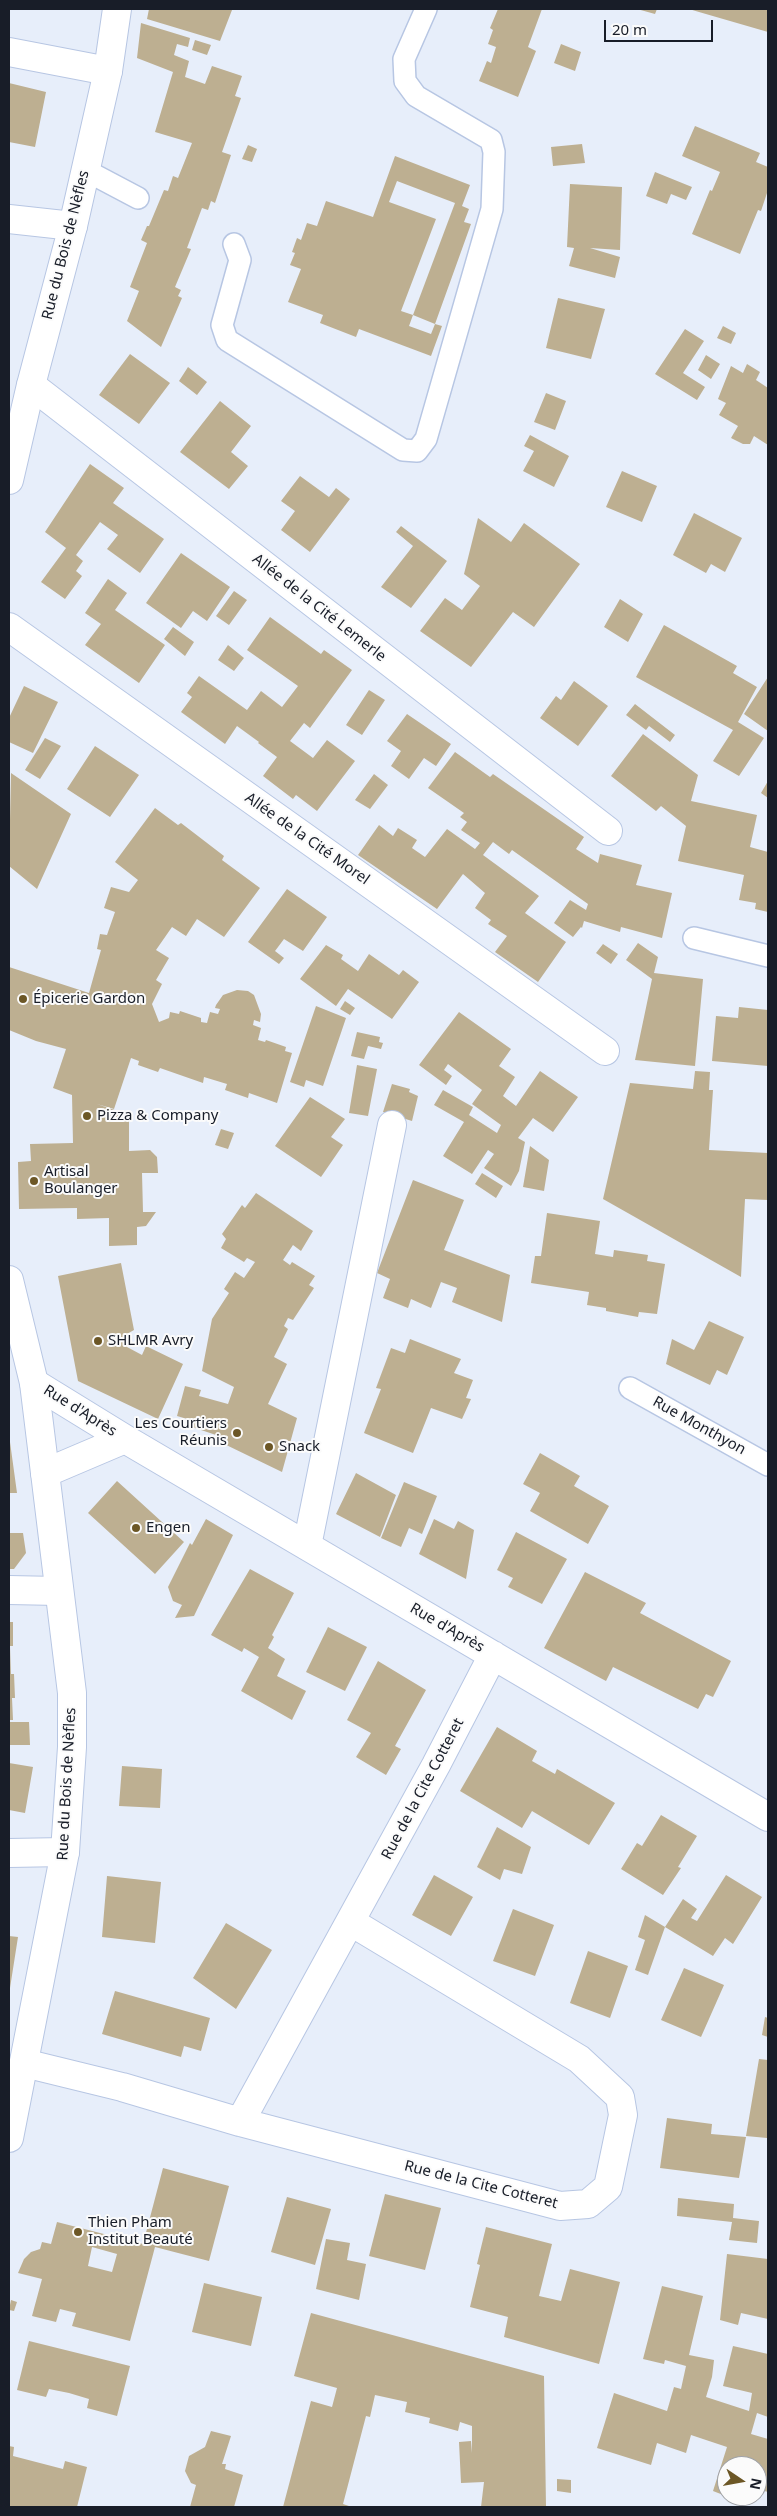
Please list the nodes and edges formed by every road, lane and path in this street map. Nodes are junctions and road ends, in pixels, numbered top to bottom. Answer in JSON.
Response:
{"nodes":[{"id":1,"x":117,"y":9,"type":"edge"},
{"id":2,"x":426,"y":9,"type":"edge"},
{"id":3,"x":9,"y":52,"type":"edge"},
{"id":4,"x":108,"y":71,"type":"junction"},
{"id":5,"x":86,"y":170,"type":"junction"},
{"id":6,"x":138,"y":198,"type":"dead end"},
{"id":7,"x":9,"y":219,"type":"edge"},
{"id":8,"x":73,"y":226,"type":"junction"},
{"id":9,"x":234,"y":244,"type":"dead end"},
{"id":10,"x":30,"y":385,"type":"junction"},
{"id":11,"x":12,"y":450,"type":"edge"},
{"id":12,"x":9,"y":480,"type":"edge"},
{"id":13,"x":9,"y":627,"type":"edge"},
{"id":14,"x":608,"y":831,"type":"dead end"},
{"id":15,"x":694,"y":938,"type":"dead end"},
{"id":16,"x":768,"y":956,"type":"edge"},
{"id":17,"x":605,"y":1051,"type":"dead end"},
{"id":18,"x":392,"y":1125,"type":"dead end"},
{"id":19,"x":9,"y":1280,"type":"edge"},
{"id":20,"x":34,"y":1383,"type":"junction"},
{"id":21,"x":630,"y":1388,"type":"dead end"},
{"id":22,"x":126,"y":1440,"type":"junction"},
{"id":23,"x":768,"y":1465,"type":"edge"},
{"id":24,"x":45,"y":1473,"type":"junction"},
{"id":25,"x":307,"y":1546,"type":"junction"},
{"id":26,"x":9,"y":1590,"type":"edge"},
{"id":27,"x":58,"y":1591,"type":"junction"},
{"id":28,"x":493,"y":1655,"type":"junction"},
{"id":29,"x":768,"y":1816,"type":"edge"},
{"id":30,"x":65,"y":1852,"type":"junction"},
{"id":31,"x":9,"y":1853,"type":"edge"},
{"id":32,"x":351,"y":1922,"type":"junction"},
{"id":33,"x":24,"y":2063,"type":"junction"},
{"id":34,"x":240,"y":2122,"type":"junction"},
{"id":35,"x":9,"y":2138,"type":"edge"}],
"edges":[{"from":1,"to":4,"type":"street","name":"Rue du Bois de Nèfles"},
{"from":2,"to":9,"type":"lane"},
{"from":3,"to":4,"type":"street"},
{"from":4,"to":5,"type":"street","name":"Rue du Bois de Nèfles"},
{"from":5,"to":6,"type":"lane"},
{"from":5,"to":8,"type":"street","name":"Rue du Bois de Nèfles"},
{"from":7,"to":8,"type":"street"},
{"from":8,"to":10,"type":"street","name":"Rue du Bois de Nèfles"},
{"from":10,"to":11,"type":"street","name":"Rue du Bois de Nèfles"},
{"from":10,"to":14,"type":"street","name":"Allée de la Cité Lemerle"},
{"from":11,"to":12,"type":"street","name":"Rue du Bois de Nèfles"},
{"from":13,"to":17,"type":"street","name":"Allée de la Cité Morel"},
{"from":15,"to":16,"type":"lane"},
{"from":18,"to":25,"type":"street"},
{"from":19,"to":20,"type":"street","name":"Rue du Bois de Nèfles"},
{"from":20,"to":22,"type":"street","name":"Rue d'Après"},
{"from":20,"to":24,"type":"street","name":"Rue du Bois de Nèfles"},
{"from":21,"to":23,"type":"lane","name":"Rue Monthyon"},
{"from":22,"to":24,"type":"street","name":"Rue d'Après"},
{"from":22,"to":25,"type":"street","name":"Rue d'Après"},
{"from":24,"to":27,"type":"street","name":"Rue du Bois de Nèfles"},
{"from":25,"to":28,"type":"street","name":"Rue d'Après"},
{"from":26,"to":27,"type":"street"},
{"from":27,"to":30,"type":"street","name":"Rue du Bois de Nèfles"},
{"from":28,"to":29,"type":"street","name":"Rue d'Après"},
{"from":28,"to":32,"type":"street","name":"Rue de la Cite Cotteret"},
{"from":30,"to":31,"type":"street"},
{"from":30,"to":33,"type":"street","name":"Rue du Bois de Nèfles"},
{"from":32,"to":34,"type":"street","name":"Rue de la Cite Cotteret"},
{"from":32,"to":34,"type":"street","name":"Rue de la Cite Cotteret"},
{"from":33,"to":34,"type":"street","name":"Rue de la Cite Cotteret"},
{"from":33,"to":35,"type":"street","name":"Rue du Bois de Nèfles"}]}
